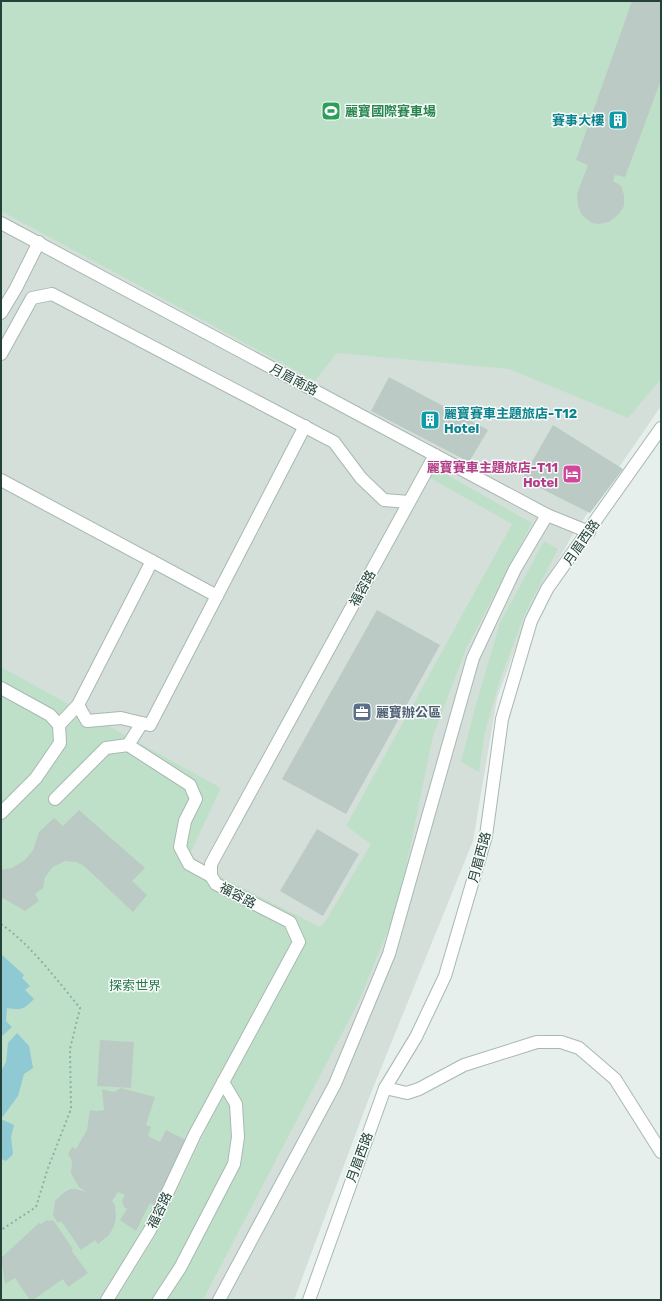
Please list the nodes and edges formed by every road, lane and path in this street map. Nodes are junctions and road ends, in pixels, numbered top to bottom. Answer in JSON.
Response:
{"nodes":[{"id":1,"x":1,"y":223,"type":"edge"},
{"id":2,"x":39,"y":242,"type":"junction"},
{"id":3,"x":1,"y":313,"type":"edge"},
{"id":4,"x":1,"y":354,"type":"edge"},
{"id":5,"x":305,"y":426,"type":"junction"},
{"id":6,"x":661,"y":428,"type":"edge"},
{"id":7,"x":435,"y":455,"type":"junction"},
{"id":8,"x":1,"y":480,"type":"edge"},
{"id":9,"x":409,"y":502,"type":"junction"},
{"id":10,"x":547,"y":515,"type":"junction"},
{"id":11,"x":589,"y":532,"type":"junction"},
{"id":12,"x":152,"y":561,"type":"junction"},
{"id":13,"x":217,"y":596,"type":"junction"},
{"id":14,"x":1,"y":688,"type":"edge"},
{"id":15,"x":78,"y":705,"type":"junction"},
{"id":16,"x":142,"y":723,"type":"junction"},
{"id":17,"x":59,"y":726,"type":"junction"},
{"id":18,"x":128,"y":745,"type":"junction"},
{"id":19,"x":55,"y":799,"type":"dead end"},
{"id":20,"x":1,"y":813,"type":"edge"},
{"id":21,"x":211,"y":876,"type":"junction"},
{"id":22,"x":1,"y":924,"type":"edge"},
{"id":23,"x":223,"y":1082,"type":"junction"},
{"id":24,"x":385,"y":1088,"type":"junction"},
{"id":25,"x":661,"y":1152,"type":"edge"},
{"id":26,"x":1,"y":1230,"type":"edge"},
{"id":27,"x":107,"y":1300,"type":"edge"},
{"id":28,"x":159,"y":1300,"type":"edge"},
{"id":29,"x":219,"y":1300,"type":"edge"},
{"id":30,"x":309,"y":1300,"type":"edge"}],
"edges":[{"from":1,"to":2,"type":"street","name":"月眉南路"},
{"from":2,"to":3,"type":"street"},
{"from":2,"to":7,"type":"street","name":"月眉南路"},
{"from":4,"to":5,"type":"street"},
{"from":5,"to":9,"type":"street"},
{"from":5,"to":13,"type":"street"},
{"from":6,"to":11,"type":"street","name":"月眉西路"},
{"from":7,"to":9,"type":"street","name":"福容路"},
{"from":7,"to":10,"type":"street","name":"月眉南路"},
{"from":8,"to":12,"type":"street"},
{"from":9,"to":21,"type":"street","name":"福容路"},
{"from":10,"to":11,"type":"street","name":"月眉南路"},
{"from":10,"to":29,"type":"street"},
{"from":11,"to":24,"type":"street","name":"月眉西路"},
{"from":12,"to":13,"type":"street"},
{"from":12,"to":15,"type":"street"},
{"from":13,"to":16,"type":"street"},
{"from":14,"to":17,"type":"street"},
{"from":15,"to":16,"type":"street"},
{"from":15,"to":17,"type":"street"},
{"from":16,"to":18,"type":"street"},
{"from":17,"to":20,"type":"street"},
{"from":18,"to":19,"type":"street"},
{"from":18,"to":21,"type":"street"},
{"from":21,"to":23,"type":"street","name":"福容路"},
{"from":22,"to":26,"type":"path"},
{"from":23,"to":27,"type":"street","name":"福容路"},
{"from":23,"to":28,"type":"street"},
{"from":24,"to":25,"type":"street"},
{"from":24,"to":30,"type":"street","name":"月眉西路"}]}
